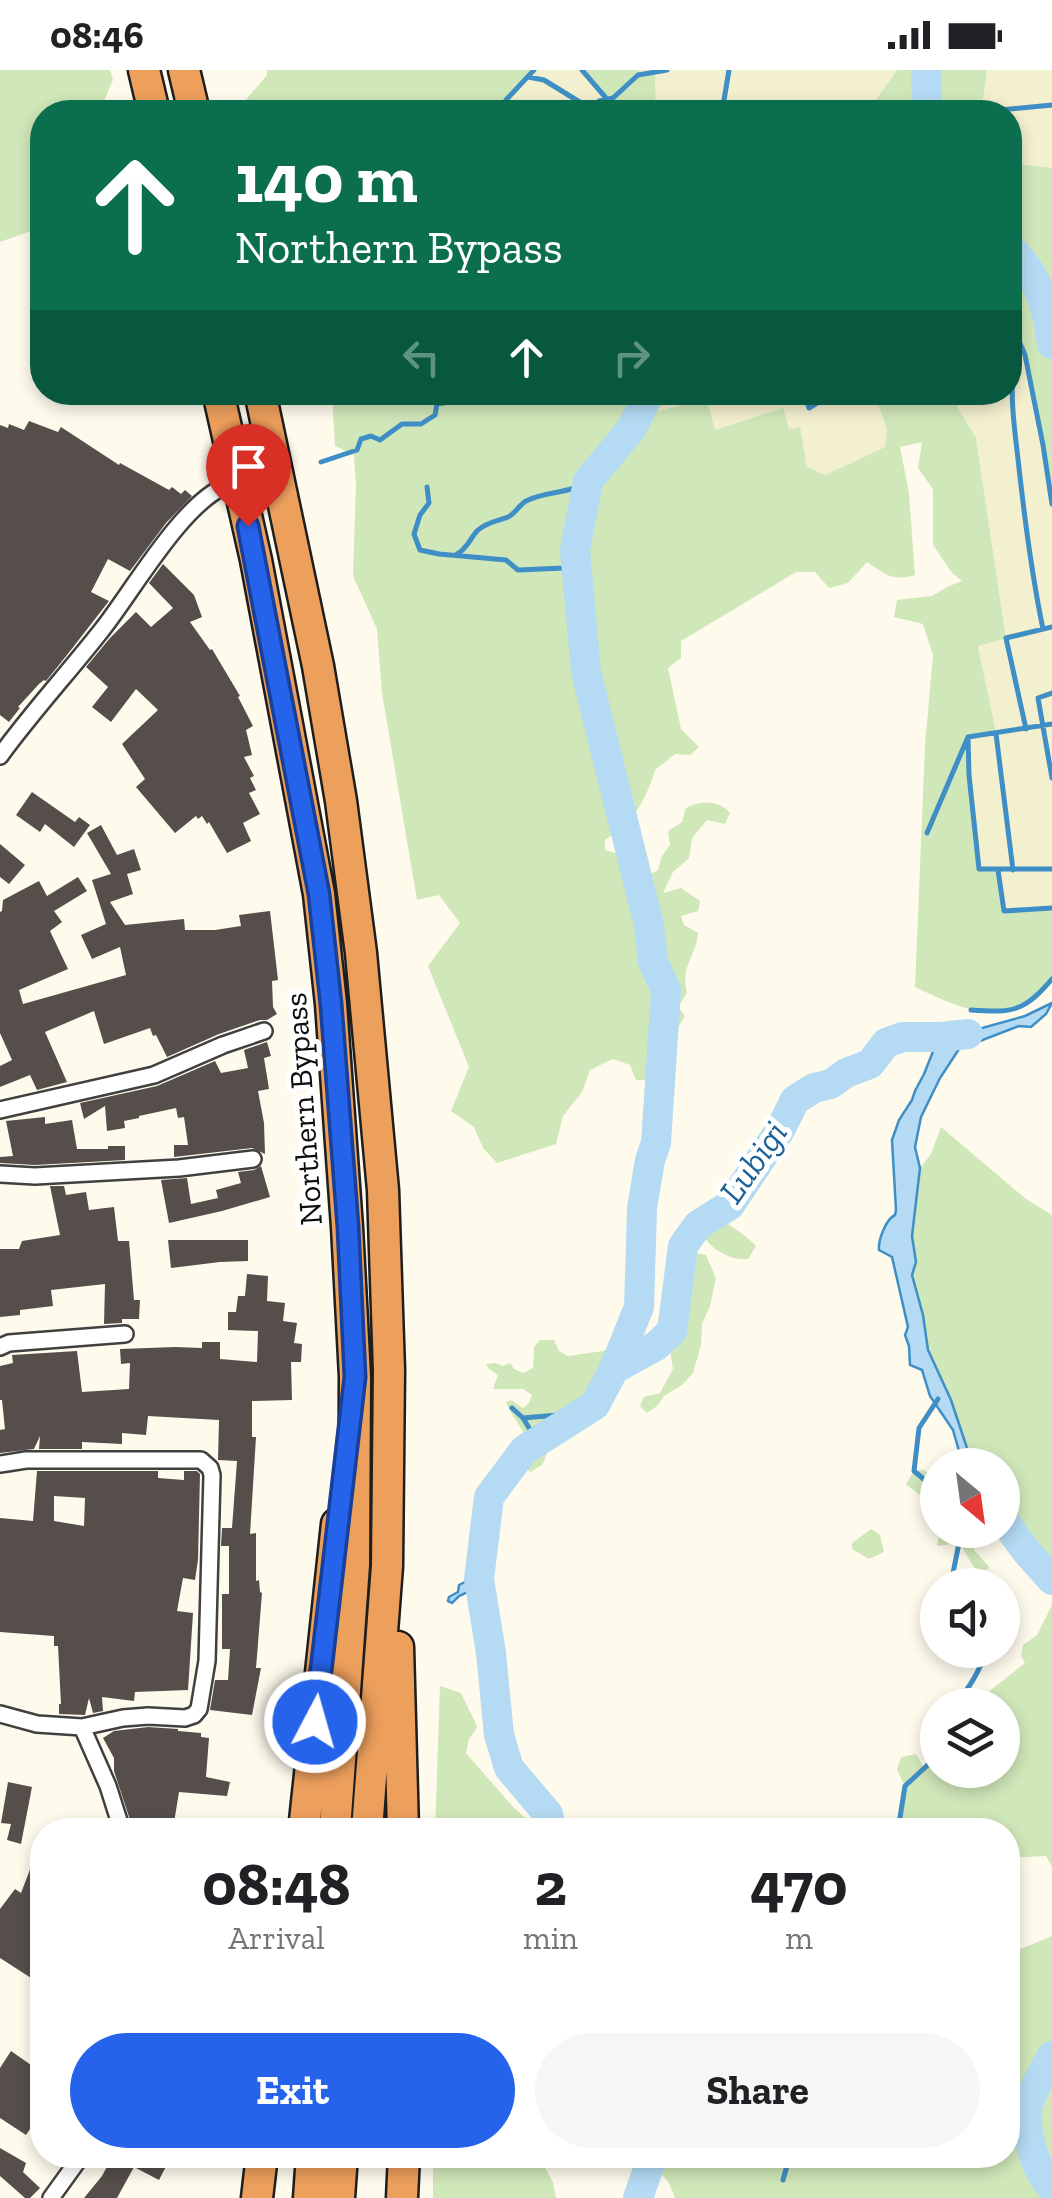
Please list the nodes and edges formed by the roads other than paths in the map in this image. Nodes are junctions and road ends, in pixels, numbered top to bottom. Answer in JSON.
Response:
{"nodes":[{"id":1,"x":144,"y":70,"type":"edge"},
{"id":2,"x":184,"y":70,"type":"edge"},
{"id":3,"x":151,"y":100,"type":"edge"},
{"id":4,"x":191,"y":100,"type":"edge"},
{"id":5,"x":221,"y":405,"type":"edge"},
{"id":6,"x":263,"y":405,"type":"edge"},
{"id":7,"x":226,"y":486,"type":"dead end"},
{"id":8,"x":0,"y":756,"type":"edge"},
{"id":9,"x":264,"y":1031,"type":"dead end"},
{"id":10,"x":0,"y":1110,"type":"edge"},
{"id":11,"x":253,"y":1158,"type":"dead end"},
{"id":12,"x":0,"y":1174,"type":"edge"},
{"id":13,"x":125,"y":1334,"type":"dead end"},
{"id":14,"x":0,"y":1347,"type":"edge"},
{"id":15,"x":389,"y":1370,"type":"junction"},
{"id":16,"x":355,"y":1377,"type":"junction"},
{"id":17,"x":0,"y":1464,"type":"edge"},
{"id":18,"x":0,"y":1714,"type":"edge"},
{"id":19,"x":82,"y":1727,"type":"junction"},
{"id":20,"x":118,"y":1818,"type":"edge"},
{"id":21,"x":305,"y":1818,"type":"edge"},
{"id":22,"x":336,"y":1818,"type":"edge"},
{"id":23,"x":368,"y":1818,"type":"edge"},
{"id":24,"x":403,"y":1818,"type":"edge"},
{"id":25,"x":73,"y":2168,"type":"edge"},
{"id":26,"x":260,"y":2168,"type":"edge"},
{"id":27,"x":311,"y":2168,"type":"edge"},
{"id":28,"x":341,"y":2168,"type":"edge"},
{"id":29,"x":403,"y":2168,"type":"edge"},
{"id":30,"x":51,"y":2198,"type":"edge"},
{"id":31,"x":257,"y":2198,"type":"edge"},
{"id":32,"x":308,"y":2198,"type":"edge"},
{"id":33,"x":339,"y":2198,"type":"edge"},
{"id":34,"x":402,"y":2198,"type":"edge"}],
"edges":[{"from":1,"to":3,"type":"highway"},
{"from":2,"to":4,"type":"highway"},
{"from":5,"to":16,"type":"highway","name":"Northern Bypass"},
{"from":6,"to":15,"type":"highway"},
{"from":7,"to":8,"type":"street"},
{"from":9,"to":10,"type":"street"},
{"from":11,"to":12,"type":"street"},
{"from":13,"to":14,"type":"street"},
{"from":15,"to":23,"type":"highway"},
{"from":15,"to":24,"type":"highway"},
{"from":16,"to":21,"type":"highway"},
{"from":16,"to":22,"type":"highway","name":"Northern Bypass"},
{"from":17,"to":19,"type":"street"},
{"from":18,"to":19,"type":"street"},
{"from":19,"to":20,"type":"street"},
{"from":25,"to":30,"type":"street"},
{"from":26,"to":31,"type":"highway"},
{"from":27,"to":32,"type":"highway"},
{"from":28,"to":33,"type":"highway"},
{"from":29,"to":34,"type":"highway"}]}
